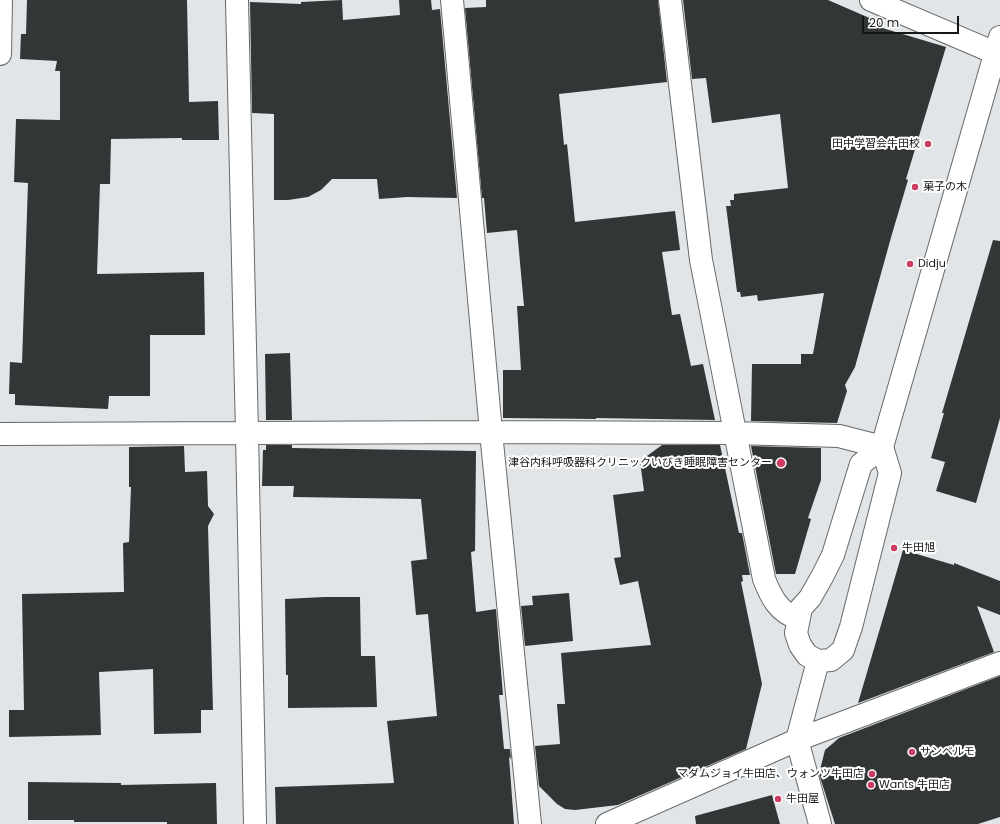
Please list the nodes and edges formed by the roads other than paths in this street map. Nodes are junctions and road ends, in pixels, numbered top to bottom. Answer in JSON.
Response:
{"nodes":[{"id":1,"x":1,"y":0,"type":"edge"},
{"id":2,"x":237,"y":0,"type":"edge"},
{"id":3,"x":452,"y":0,"type":"edge"},
{"id":4,"x":670,"y":0,"type":"edge"},
{"id":5,"x":871,"y":0,"type":"edge"},
{"id":6,"x":998,"y":49,"type":"edge"},
{"id":7,"x":0,"y":54,"type":"edge"},
{"id":8,"x":491,"y":432,"type":"junction"},
{"id":9,"x":247,"y":433,"type":"junction"},
{"id":10,"x":734,"y":433,"type":"junction"},
{"id":11,"x":0,"y":434,"type":"edge"},
{"id":12,"x":882,"y":447,"type":"junction"},
{"id":13,"x":798,"y":618,"type":"junction"},
{"id":14,"x":818,"y":661,"type":"junction"},
{"id":15,"x":1000,"y":663,"type":"edge"},
{"id":16,"x":797,"y":740,"type":"junction"},
{"id":17,"x":255,"y":824,"type":"edge"},
{"id":18,"x":530,"y":824,"type":"edge"},
{"id":19,"x":607,"y":824,"type":"edge"},
{"id":20,"x":820,"y":824,"type":"edge"}],
"edges":[{"from":1,"to":7,"type":"street"},
{"from":2,"to":9,"type":"street"},
{"from":3,"to":8,"type":"street"},
{"from":4,"to":10,"type":"street"},
{"from":5,"to":6,"type":"street"},
{"from":6,"to":12,"type":"street"},
{"from":8,"to":9,"type":"street"},
{"from":8,"to":10,"type":"street"},
{"from":8,"to":18,"type":"street"},
{"from":9,"to":11,"type":"street"},
{"from":9,"to":17,"type":"street"},
{"from":10,"to":12,"type":"street"},
{"from":10,"to":13,"type":"street"},
{"from":12,"to":13,"type":"street"},
{"from":12,"to":14,"type":"street"},
{"from":13,"to":14,"type":"street"},
{"from":14,"to":16,"type":"street"},
{"from":15,"to":16,"type":"street"},
{"from":16,"to":19,"type":"street"},
{"from":16,"to":20,"type":"street"}]}
